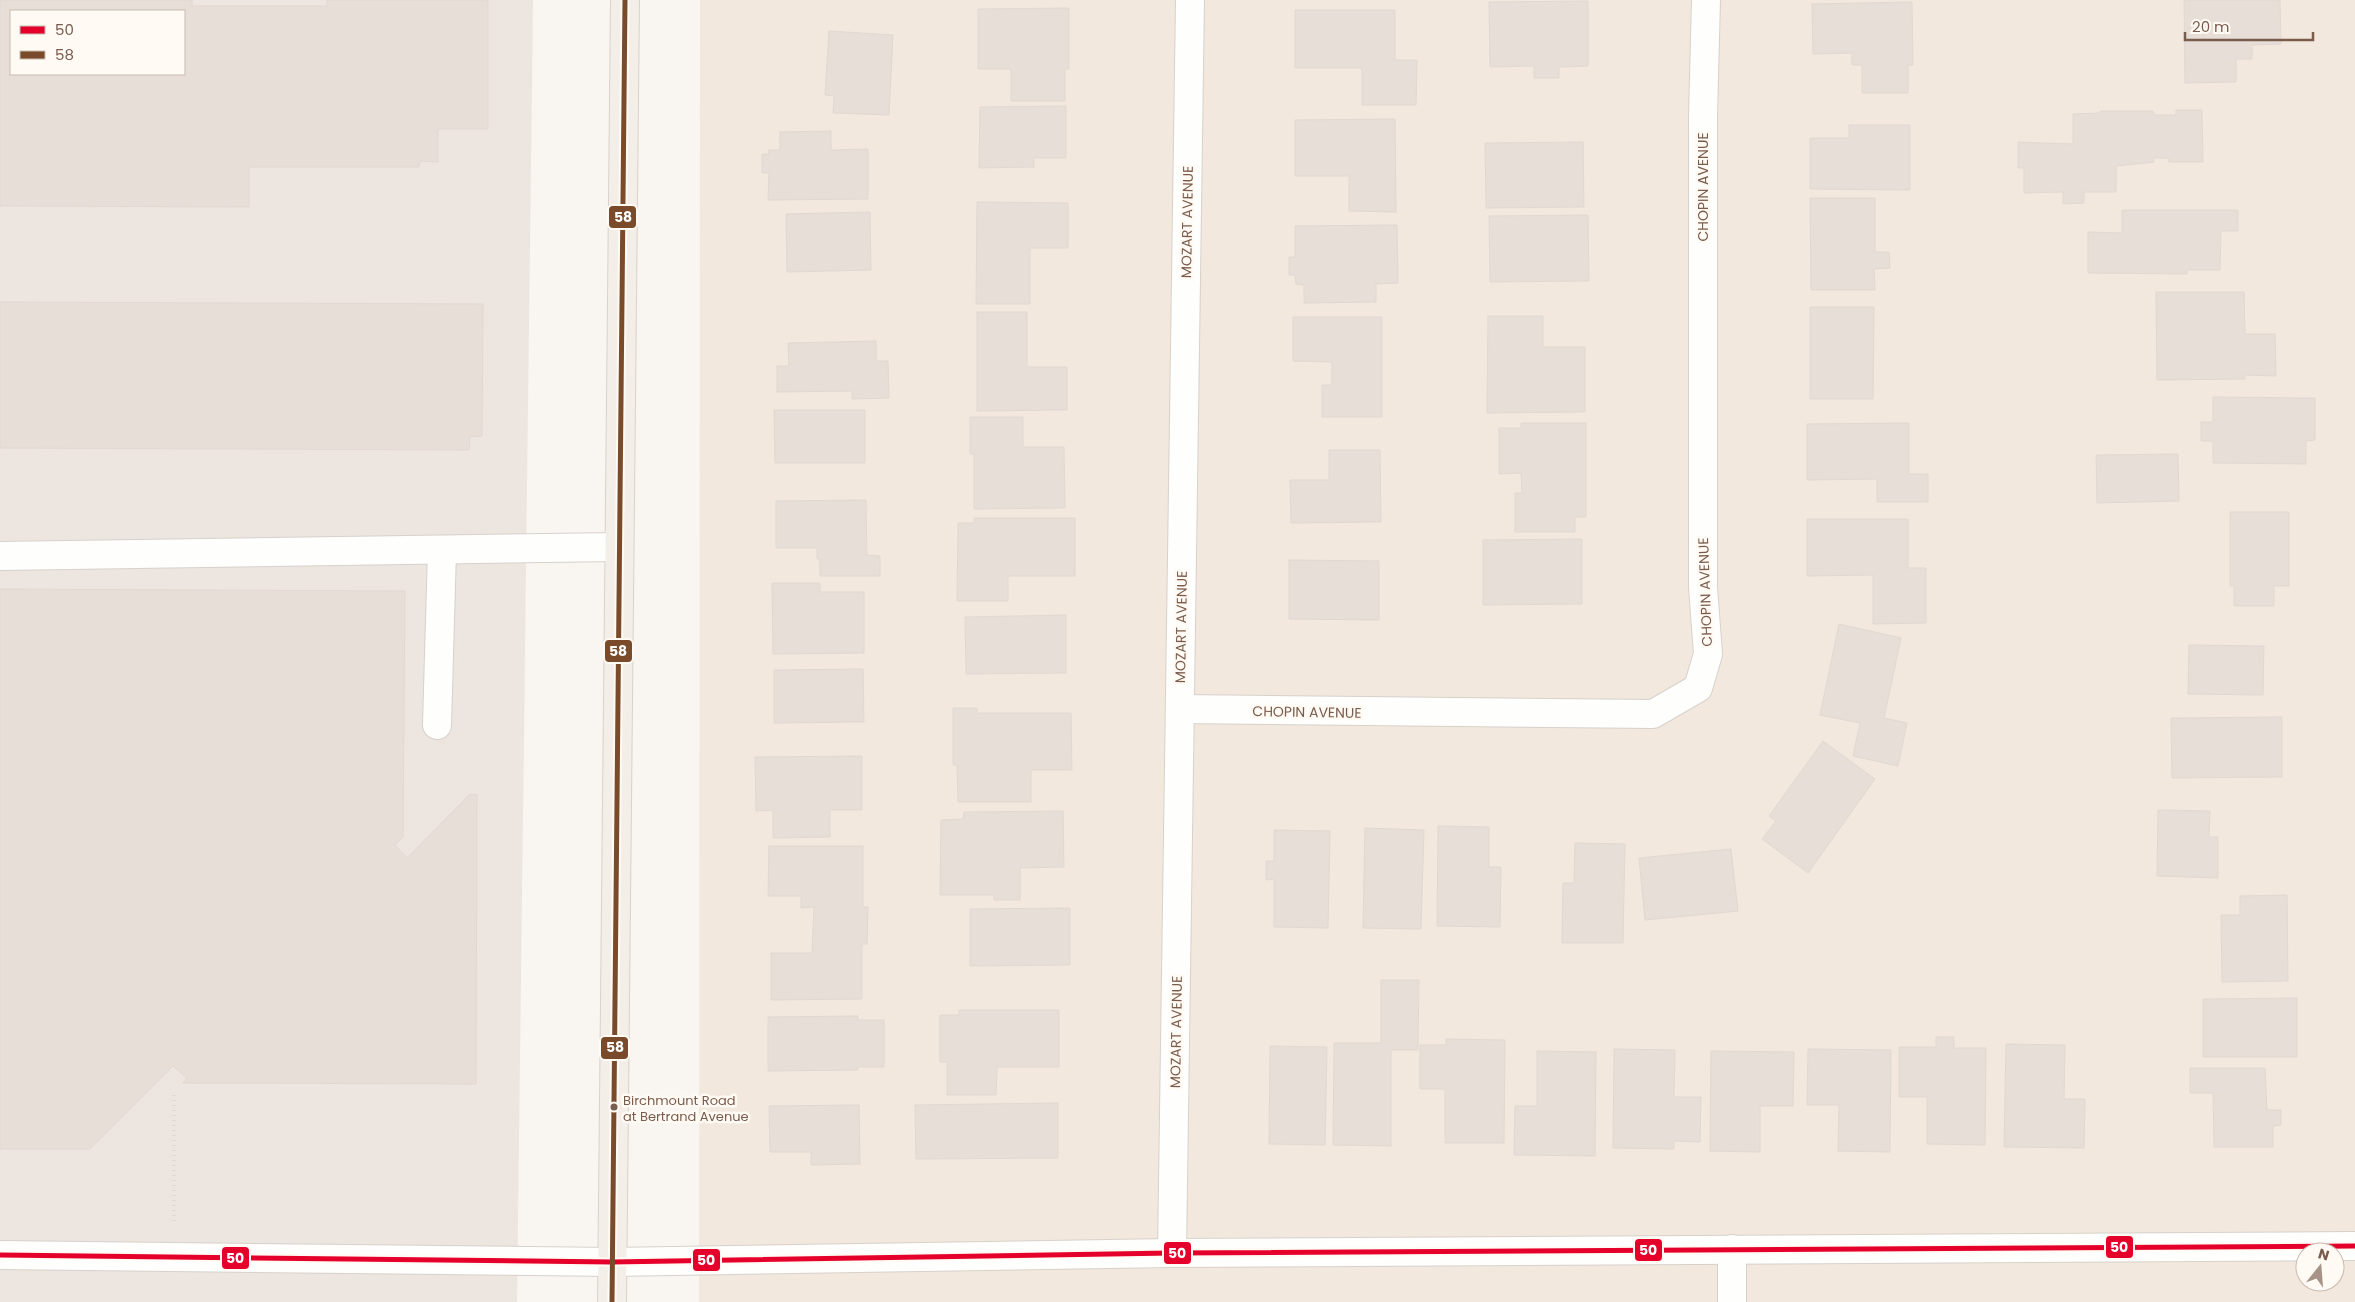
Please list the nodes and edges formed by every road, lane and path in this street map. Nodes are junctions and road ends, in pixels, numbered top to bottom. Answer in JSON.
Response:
{"nodes":[{"id":1,"x":625,"y":0,"type":"edge"},
{"id":2,"x":1190,"y":0,"type":"edge"},
{"id":3,"x":1706,"y":0,"type":"edge"},
{"id":4,"x":619,"y":547,"type":"junction"},
{"id":5,"x":442,"y":550,"type":"junction"},
{"id":6,"x":0,"y":556,"type":"edge"},
{"id":7,"x":1180,"y":709,"type":"junction"},
{"id":8,"x":438,"y":725,"type":"dead end"},
{"id":9,"x":174,"y":1094,"type":"dead end"},
{"id":10,"x":2355,"y":1246,"type":"edge"},
{"id":11,"x":1732,"y":1250,"type":"junction"},
{"id":12,"x":1172,"y":1253,"type":"junction"},
{"id":13,"x":0,"y":1255,"type":"edge"},
{"id":14,"x":174,"y":1257,"type":"junction"},
{"id":15,"x":612,"y":1262,"type":"junction"},
{"id":16,"x":612,"y":1302,"type":"edge"},
{"id":17,"x":1732,"y":1302,"type":"edge"}],
"edges":[{"from":1,"to":4,"type":"main road"},
{"from":2,"to":7,"type":"street","name":"MOZART AVENUE"},
{"from":3,"to":7,"type":"street","name":"CHOPIN AVENUE"},
{"from":4,"to":5,"type":"street"},
{"from":4,"to":15,"type":"main road"},
{"from":5,"to":6,"type":"street"},
{"from":5,"to":8,"type":"street"},
{"from":7,"to":12,"type":"street","name":"MOZART AVENUE"},
{"from":9,"to":14,"type":"path"},
{"from":10,"to":11,"type":"street"},
{"from":11,"to":12,"type":"street"},
{"from":11,"to":17,"type":"street"},
{"from":12,"to":15,"type":"street"},
{"from":13,"to":14,"type":"street"},
{"from":14,"to":15,"type":"street"},
{"from":15,"to":16,"type":"main road"}]}
